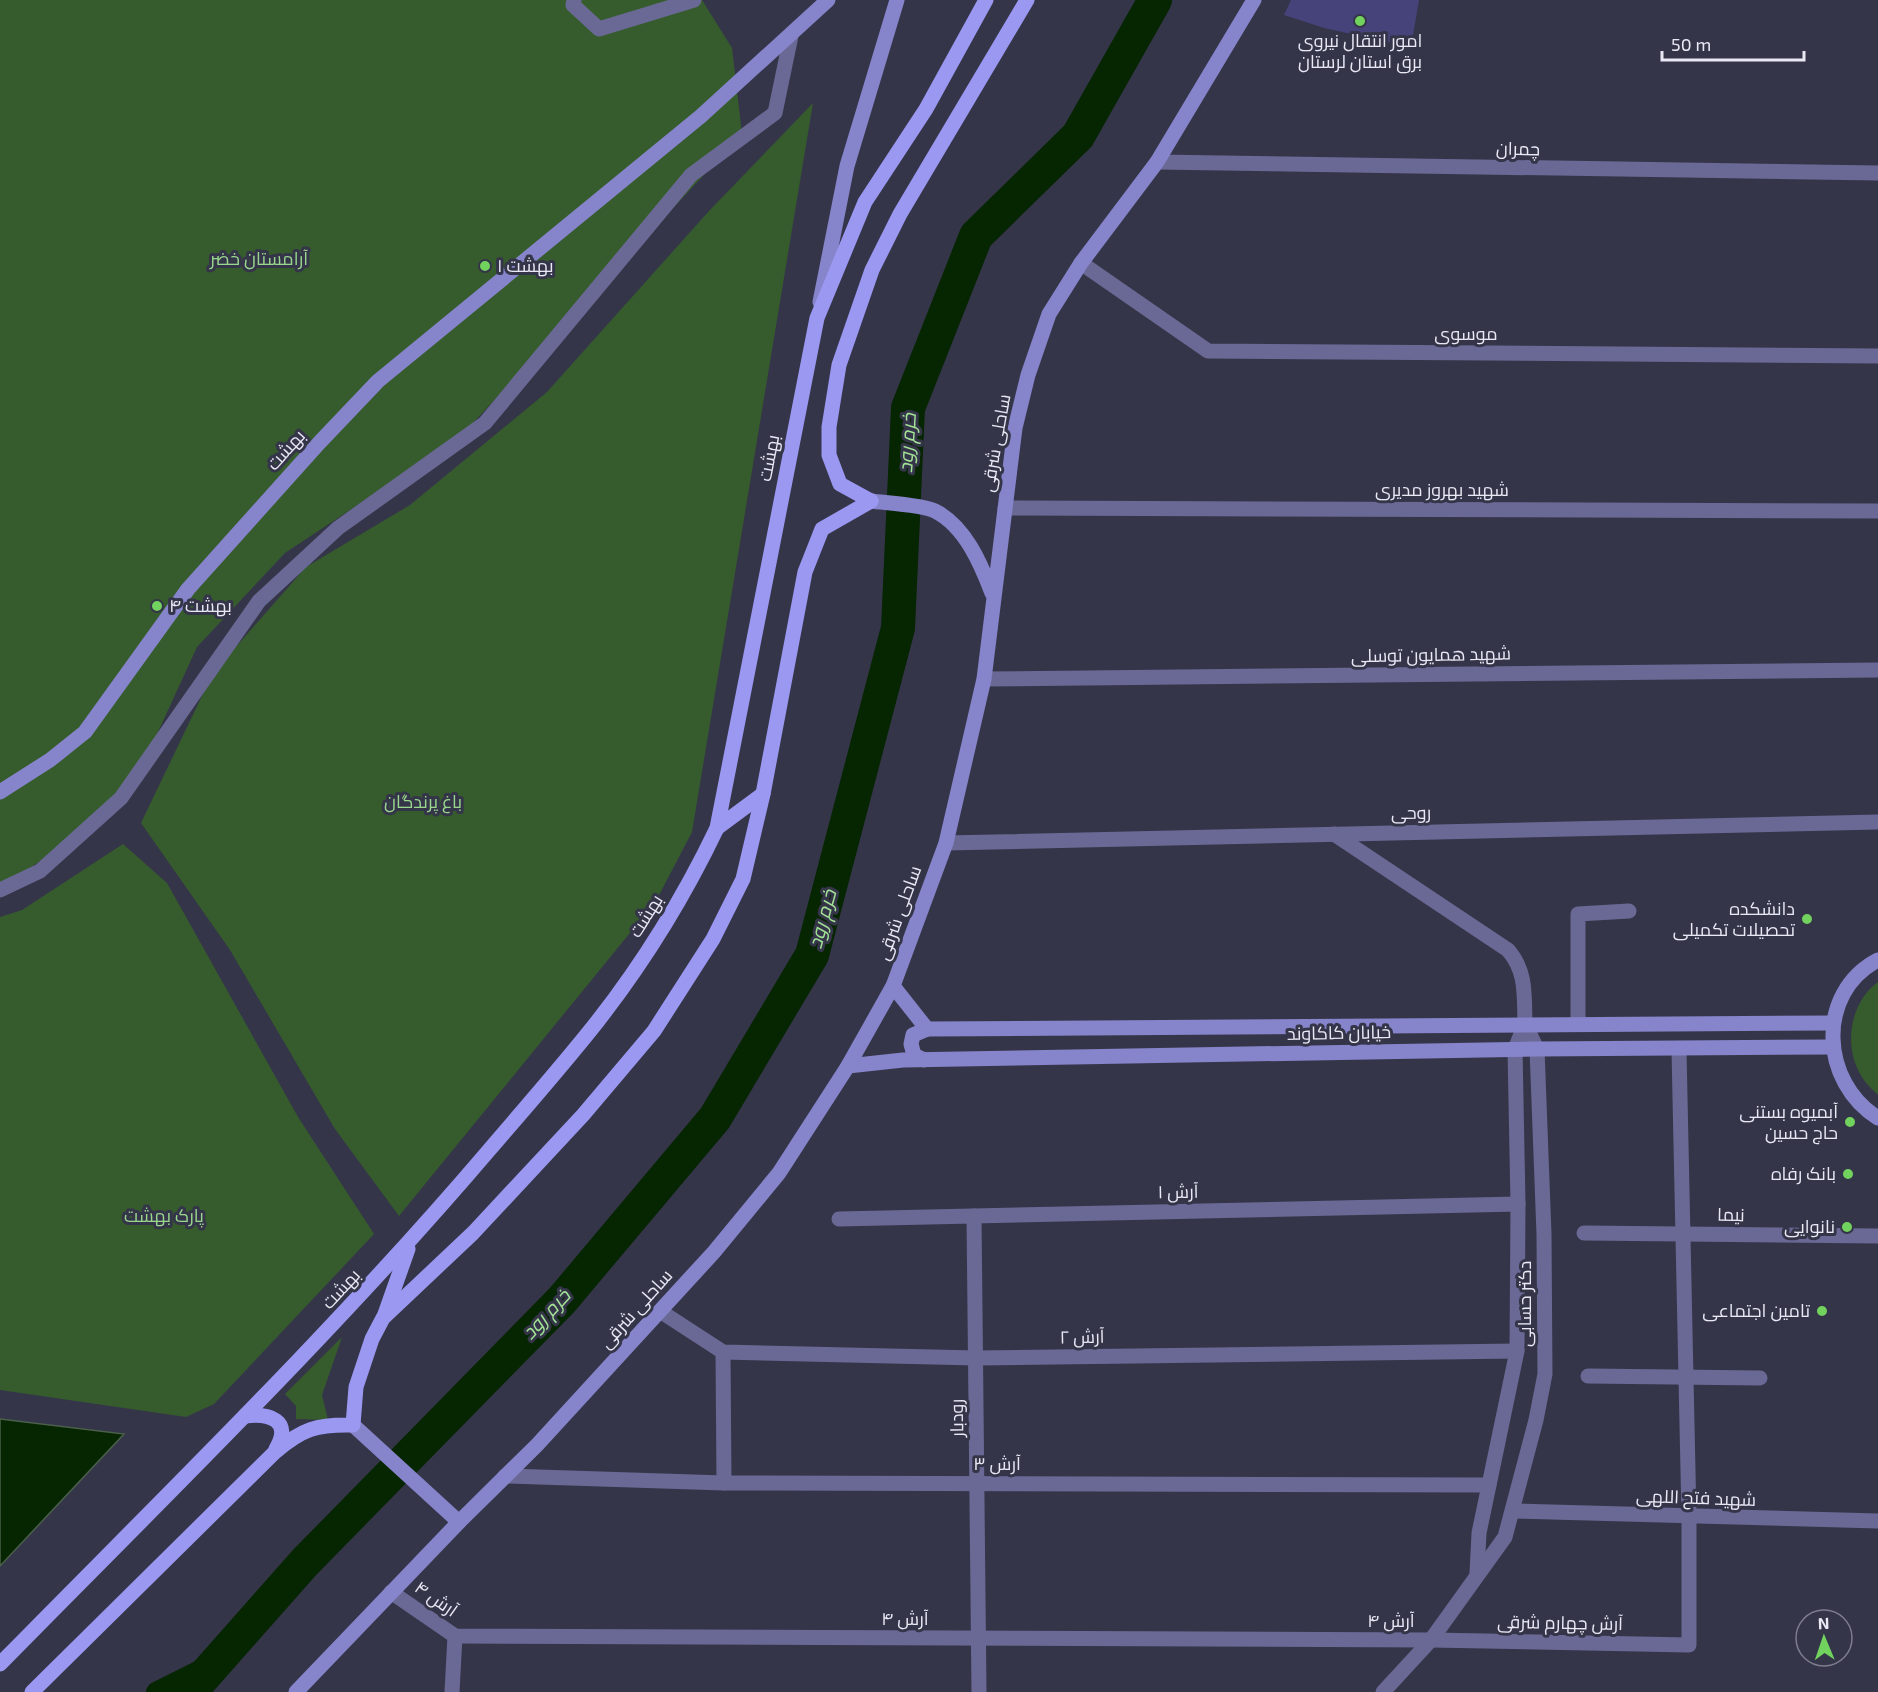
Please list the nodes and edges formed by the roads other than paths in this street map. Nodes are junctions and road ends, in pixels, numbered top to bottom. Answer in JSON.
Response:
{"nodes":[{"id":1,"x":574,"y":0,"type":"edge"},
{"id":2,"x":694,"y":0,"type":"edge"},
{"id":3,"x":828,"y":0,"type":"edge"},
{"id":4,"x":897,"y":0,"type":"edge"},
{"id":5,"x":986,"y":0,"type":"edge"},
{"id":6,"x":1027,"y":0,"type":"edge"},
{"id":7,"x":1254,"y":0,"type":"edge"},
{"id":8,"x":791,"y":36,"type":"junction"},
{"id":9,"x":1158,"y":162,"type":"junction"},
{"id":10,"x":1878,"y":173,"type":"edge"},
{"id":11,"x":1081,"y":263,"type":"junction"},
{"id":12,"x":817,"y":318,"type":"junction"},
{"id":13,"x":1878,"y":356,"type":"edge"},
{"id":14,"x":870,"y":501,"type":"junction"},
{"id":15,"x":1005,"y":508,"type":"junction"},
{"id":16,"x":1878,"y":511,"type":"edge"},
{"id":17,"x":993,"y":596,"type":"junction"},
{"id":18,"x":1878,"y":670,"type":"edge"},
{"id":19,"x":984,"y":679,"type":"junction"},
{"id":20,"x":0,"y":792,"type":"edge"},
{"id":21,"x":763,"y":794,"type":"junction"},
{"id":22,"x":1878,"y":822,"type":"edge"},
{"id":23,"x":717,"y":828,"type":"junction"},
{"id":24,"x":1334,"y":834,"type":"junction"},
{"id":25,"x":946,"y":843,"type":"junction"},
{"id":26,"x":0,"y":890,"type":"edge"},
{"id":27,"x":1629,"y":911,"type":"dead end"},
{"id":28,"x":1878,"y":960,"type":"edge"},
{"id":29,"x":892,"y":986,"type":"junction"},
{"id":30,"x":1833,"y":1023,"type":"junction"},
{"id":31,"x":1525,"y":1024,"type":"junction"},
{"id":32,"x":1578,"y":1024,"type":"junction"},
{"id":33,"x":927,"y":1029,"type":"junction"},
{"id":34,"x":1832,"y":1047,"type":"junction"},
{"id":35,"x":1515,"y":1049,"type":"junction"},
{"id":36,"x":1537,"y":1049,"type":"junction"},
{"id":37,"x":1679,"y":1050,"type":"junction"},
{"id":38,"x":924,"y":1060,"type":"junction"},
{"id":39,"x":848,"y":1066,"type":"junction"},
{"id":40,"x":1878,"y":1118,"type":"edge"},
{"id":41,"x":1518,"y":1204,"type":"junction"},
{"id":42,"x":974,"y":1216,"type":"junction"},
{"id":43,"x":839,"y":1219,"type":"dead end"},
{"id":44,"x":1584,"y":1233,"type":"dead end"},
{"id":45,"x":1683,"y":1234,"type":"junction"},
{"id":46,"x":1878,"y":1236,"type":"edge"},
{"id":47,"x":410,"y":1243,"type":"junction"},
{"id":48,"x":660,"y":1311,"type":"junction"},
{"id":49,"x":384,"y":1318,"type":"junction"},
{"id":50,"x":1517,"y":1351,"type":"junction"},
{"id":51,"x":723,"y":1352,"type":"junction"},
{"id":52,"x":976,"y":1358,"type":"junction"},
{"id":53,"x":1588,"y":1376,"type":"dead end"},
{"id":54,"x":1686,"y":1377,"type":"junction"},
{"id":55,"x":1760,"y":1378,"type":"dead end"},
{"id":56,"x":245,"y":1416,"type":"junction"},
{"id":57,"x":353,"y":1425,"type":"junction"},
{"id":58,"x":275,"y":1452,"type":"junction"},
{"id":59,"x":505,"y":1476,"type":"junction"},
{"id":60,"x":724,"y":1483,"type":"junction"},
{"id":61,"x":977,"y":1484,"type":"junction"},
{"id":62,"x":1489,"y":1485,"type":"junction"},
{"id":63,"x":1513,"y":1511,"type":"junction"},
{"id":64,"x":1689,"y":1518,"type":"junction"},
{"id":65,"x":1878,"y":1521,"type":"edge"},
{"id":66,"x":459,"y":1522,"type":"junction"},
{"id":67,"x":1477,"y":1574,"type":"junction"},
{"id":68,"x":392,"y":1592,"type":"junction"},
{"id":69,"x":455,"y":1636,"type":"junction"},
{"id":70,"x":978,"y":1638,"type":"junction"},
{"id":71,"x":1431,"y":1641,"type":"junction"},
{"id":72,"x":0,"y":1664,"type":"edge"},
{"id":73,"x":32,"y":1692,"type":"edge"},
{"id":74,"x":296,"y":1692,"type":"edge"},
{"id":75,"x":452,"y":1692,"type":"edge"},
{"id":76,"x":979,"y":1692,"type":"edge"},
{"id":77,"x":1383,"y":1692,"type":"edge"}],
"edges":[{"from":1,"to":2,"type":"street"},
{"from":3,"to":8,"type":"main road","name":"بهشت"},
{"from":4,"to":12,"type":"main road"},
{"from":5,"to":12,"type":"main road","name":"بهشت"},
{"from":6,"to":14,"type":"main road"},
{"from":7,"to":9,"type":"main road","name":"ساحلی شرقی"},
{"from":8,"to":20,"type":"main road","name":"بهشت"},
{"from":8,"to":26,"type":"street"},
{"from":9,"to":10,"type":"street","name":"چمران"},
{"from":9,"to":11,"type":"main road","name":"ساحلی شرقی"},
{"from":11,"to":13,"type":"street","name":"موسوی"},
{"from":11,"to":15,"type":"main road","name":"ساحلی شرقی"},
{"from":12,"to":23,"type":"main road","name":"بهشت"},
{"from":14,"to":17,"type":"main road"},
{"from":14,"to":21,"type":"main road"},
{"from":15,"to":16,"type":"street","name":"شهید بهروز مدیری"},
{"from":15,"to":17,"type":"main road","name":"ساحلی شرقی"},
{"from":17,"to":19,"type":"main road","name":"ساحلی شرقی"},
{"from":18,"to":19,"type":"street","name":"شهید همایون توسلی"},
{"from":19,"to":25,"type":"main road","name":"ساحلی شرقی"},
{"from":21,"to":23,"type":"main road"},
{"from":21,"to":49,"type":"main road"},
{"from":22,"to":24,"type":"street","name":"روحی"},
{"from":23,"to":47,"type":"main road","name":"بهشت"},
{"from":24,"to":25,"type":"street","name":"روحی"},
{"from":24,"to":31,"type":"street","name":"دکتر حسابی"},
{"from":25,"to":29,"type":"main road","name":"ساحلی شرقی"},
{"from":27,"to":32,"type":"street"},
{"from":28,"to":30,"type":"main road"},
{"from":29,"to":33,"type":"main road"},
{"from":29,"to":39,"type":"main road","name":"ساحلی شرقی"},
{"from":30,"to":32,"type":"main road","name":"خیابان کاکاوند"},
{"from":30,"to":34,"type":"main road"},
{"from":31,"to":32,"type":"main road","name":"خیابان کاکاوند"},
{"from":31,"to":33,"type":"main road","name":"خیابان کاکاوند"},
{"from":31,"to":35,"type":"street","name":"دکتر حسابی"},
{"from":31,"to":36,"type":"street","name":"دکتر حسابی"},
{"from":33,"to":38,"type":"main road"},
{"from":34,"to":37,"type":"main road","name":"خیابان کاکاوند"},
{"from":34,"to":40,"type":"main road"},
{"from":35,"to":36,"type":"main road","name":"خیابان کاکاوند"},
{"from":35,"to":38,"type":"main road","name":"خیابان کاکاوند"},
{"from":35,"to":41,"type":"street","name":"دکتر حسابی"},
{"from":36,"to":37,"type":"main road","name":"خیابان کاکاوند"},
{"from":36,"to":63,"type":"street","name":"دکتر حسابی"},
{"from":37,"to":45,"type":"street"},
{"from":38,"to":39,"type":"main road","name":"خیابان کاکاوند"},
{"from":39,"to":48,"type":"main road","name":"ساحلی شرقی"},
{"from":41,"to":42,"type":"street","name":"آرش ۱"},
{"from":41,"to":50,"type":"street","name":"دکتر حسابی"},
{"from":42,"to":43,"type":"street","name":"آرش ۱"},
{"from":42,"to":52,"type":"street","name":"رودبار"},
{"from":44,"to":45,"type":"street","name":"نیما"},
{"from":45,"to":46,"type":"street","name":"نیما"},
{"from":45,"to":54,"type":"street"},
{"from":47,"to":49,"type":"main road"},
{"from":47,"to":56,"type":"main road","name":"بهشت"},
{"from":48,"to":51,"type":"street"},
{"from":48,"to":59,"type":"main road","name":"ساحلی شرقی"},
{"from":49,"to":57,"type":"main road"},
{"from":50,"to":52,"type":"street","name":"آرش ۲"},
{"from":50,"to":62,"type":"street","name":"دکتر حسابی"},
{"from":51,"to":52,"type":"street","name":"آرش ۲"},
{"from":51,"to":60,"type":"street"},
{"from":52,"to":61,"type":"street","name":"رودبار"},
{"from":53,"to":54,"type":"street"},
{"from":54,"to":55,"type":"street"},
{"from":54,"to":64,"type":"street"},
{"from":56,"to":58,"type":"main road"},
{"from":56,"to":72,"type":"main road","name":"بهشت"},
{"from":57,"to":58,"type":"main road"},
{"from":57,"to":66,"type":"main road"},
{"from":58,"to":73,"type":"main road"},
{"from":59,"to":60,"type":"street","name":"آرش ۳"},
{"from":59,"to":66,"type":"main road","name":"ساحلی شرقی"},
{"from":60,"to":61,"type":"street","name":"آرش ۳"},
{"from":61,"to":62,"type":"street","name":"آرش ۳"},
{"from":61,"to":70,"type":"street","name":"رودبار"},
{"from":62,"to":67,"type":"street","name":"دکتر حسابی"},
{"from":63,"to":64,"type":"street","name":"شهید فتح اللهی"},
{"from":63,"to":67,"type":"street","name":"دکتر حسابی"},
{"from":64,"to":65,"type":"street","name":"شهید فتح اللهی"},
{"from":64,"to":71,"type":"street","name":"آرش چهارم شرقی"},
{"from":66,"to":68,"type":"main road","name":"ساحلی شرقی"},
{"from":67,"to":71,"type":"street","name":"دکتر حسابی"},
{"from":68,"to":69,"type":"street","name":"آرش ۴"},
{"from":68,"to":74,"type":"main road","name":"ساحلی شرقی"},
{"from":69,"to":70,"type":"street","name":"آرش ۴"},
{"from":69,"to":75,"type":"street"},
{"from":70,"to":71,"type":"street","name":"آرش ۴"},
{"from":70,"to":76,"type":"street","name":"رودبار"},
{"from":71,"to":77,"type":"street","name":"دکتر حسابی"}]}
